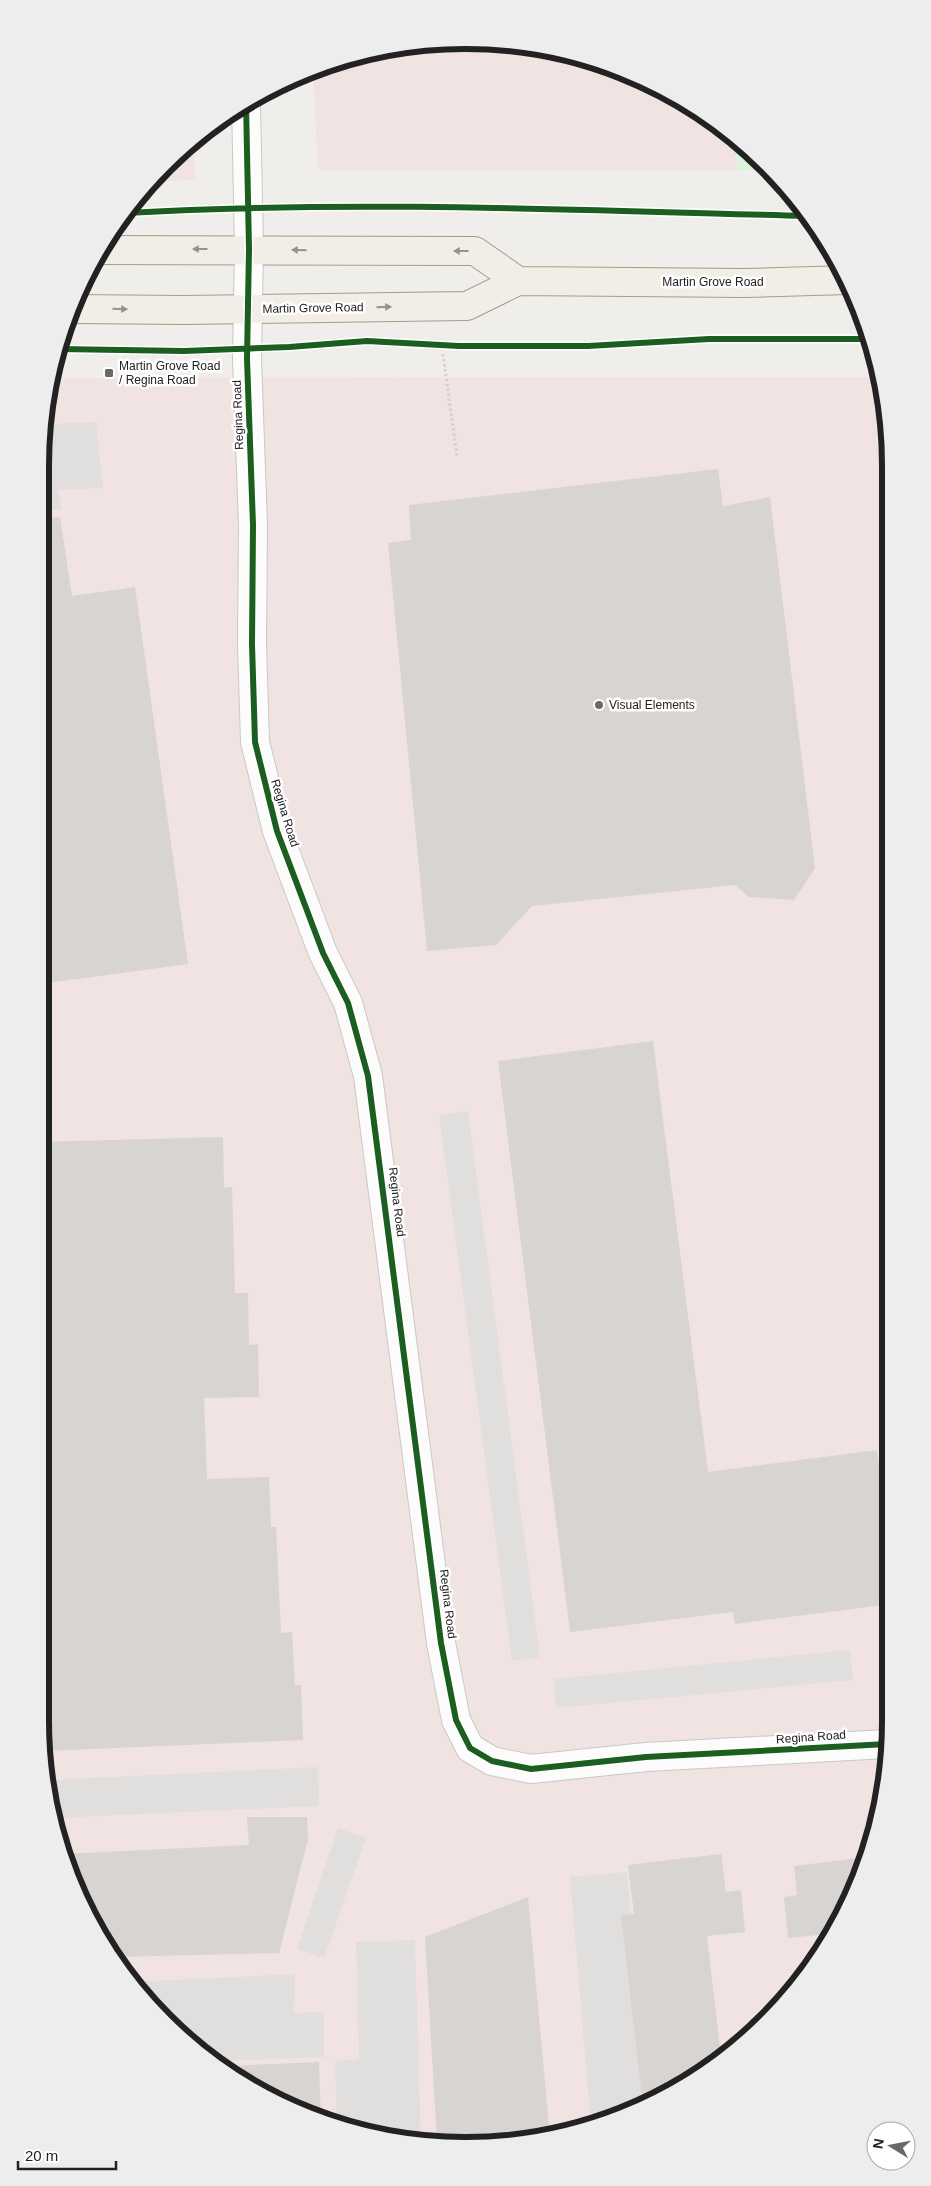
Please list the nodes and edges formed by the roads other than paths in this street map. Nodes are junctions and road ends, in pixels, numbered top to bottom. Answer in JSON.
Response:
{"nodes":[{"id":1,"x":246,"y":112,"type":"edge"},
{"id":2,"x":249,"y":249,"type":"junction"},
{"id":3,"x":109,"y":250,"type":"edge"},
{"id":4,"x":839,"y":280,"type":"edge"},
{"id":5,"x":518,"y":281,"type":"junction"},
{"id":6,"x":79,"y":309,"type":"edge"},
{"id":7,"x":247,"y":309,"type":"junction"},
{"id":8,"x":881,"y":1744,"type":"edge"}],
"edges":[{"from":1,"to":2,"type":"street","name":"Regina Road"},
{"from":2,"to":3,"type":"main road","one_way":true},
{"from":5,"to":2,"type":"main road","one_way":true},
{"from":2,"to":7,"type":"street","name":"Regina Road"},
{"from":4,"to":5,"type":"main road","name":"Martin Grove Road"},
{"from":7,"to":5,"type":"main road","name":"Martin Grove Road","one_way":true},
{"from":6,"to":7,"type":"main road","name":"Martin Grove Road","one_way":true},
{"from":7,"to":8,"type":"street","name":"Regina Road"}]}
